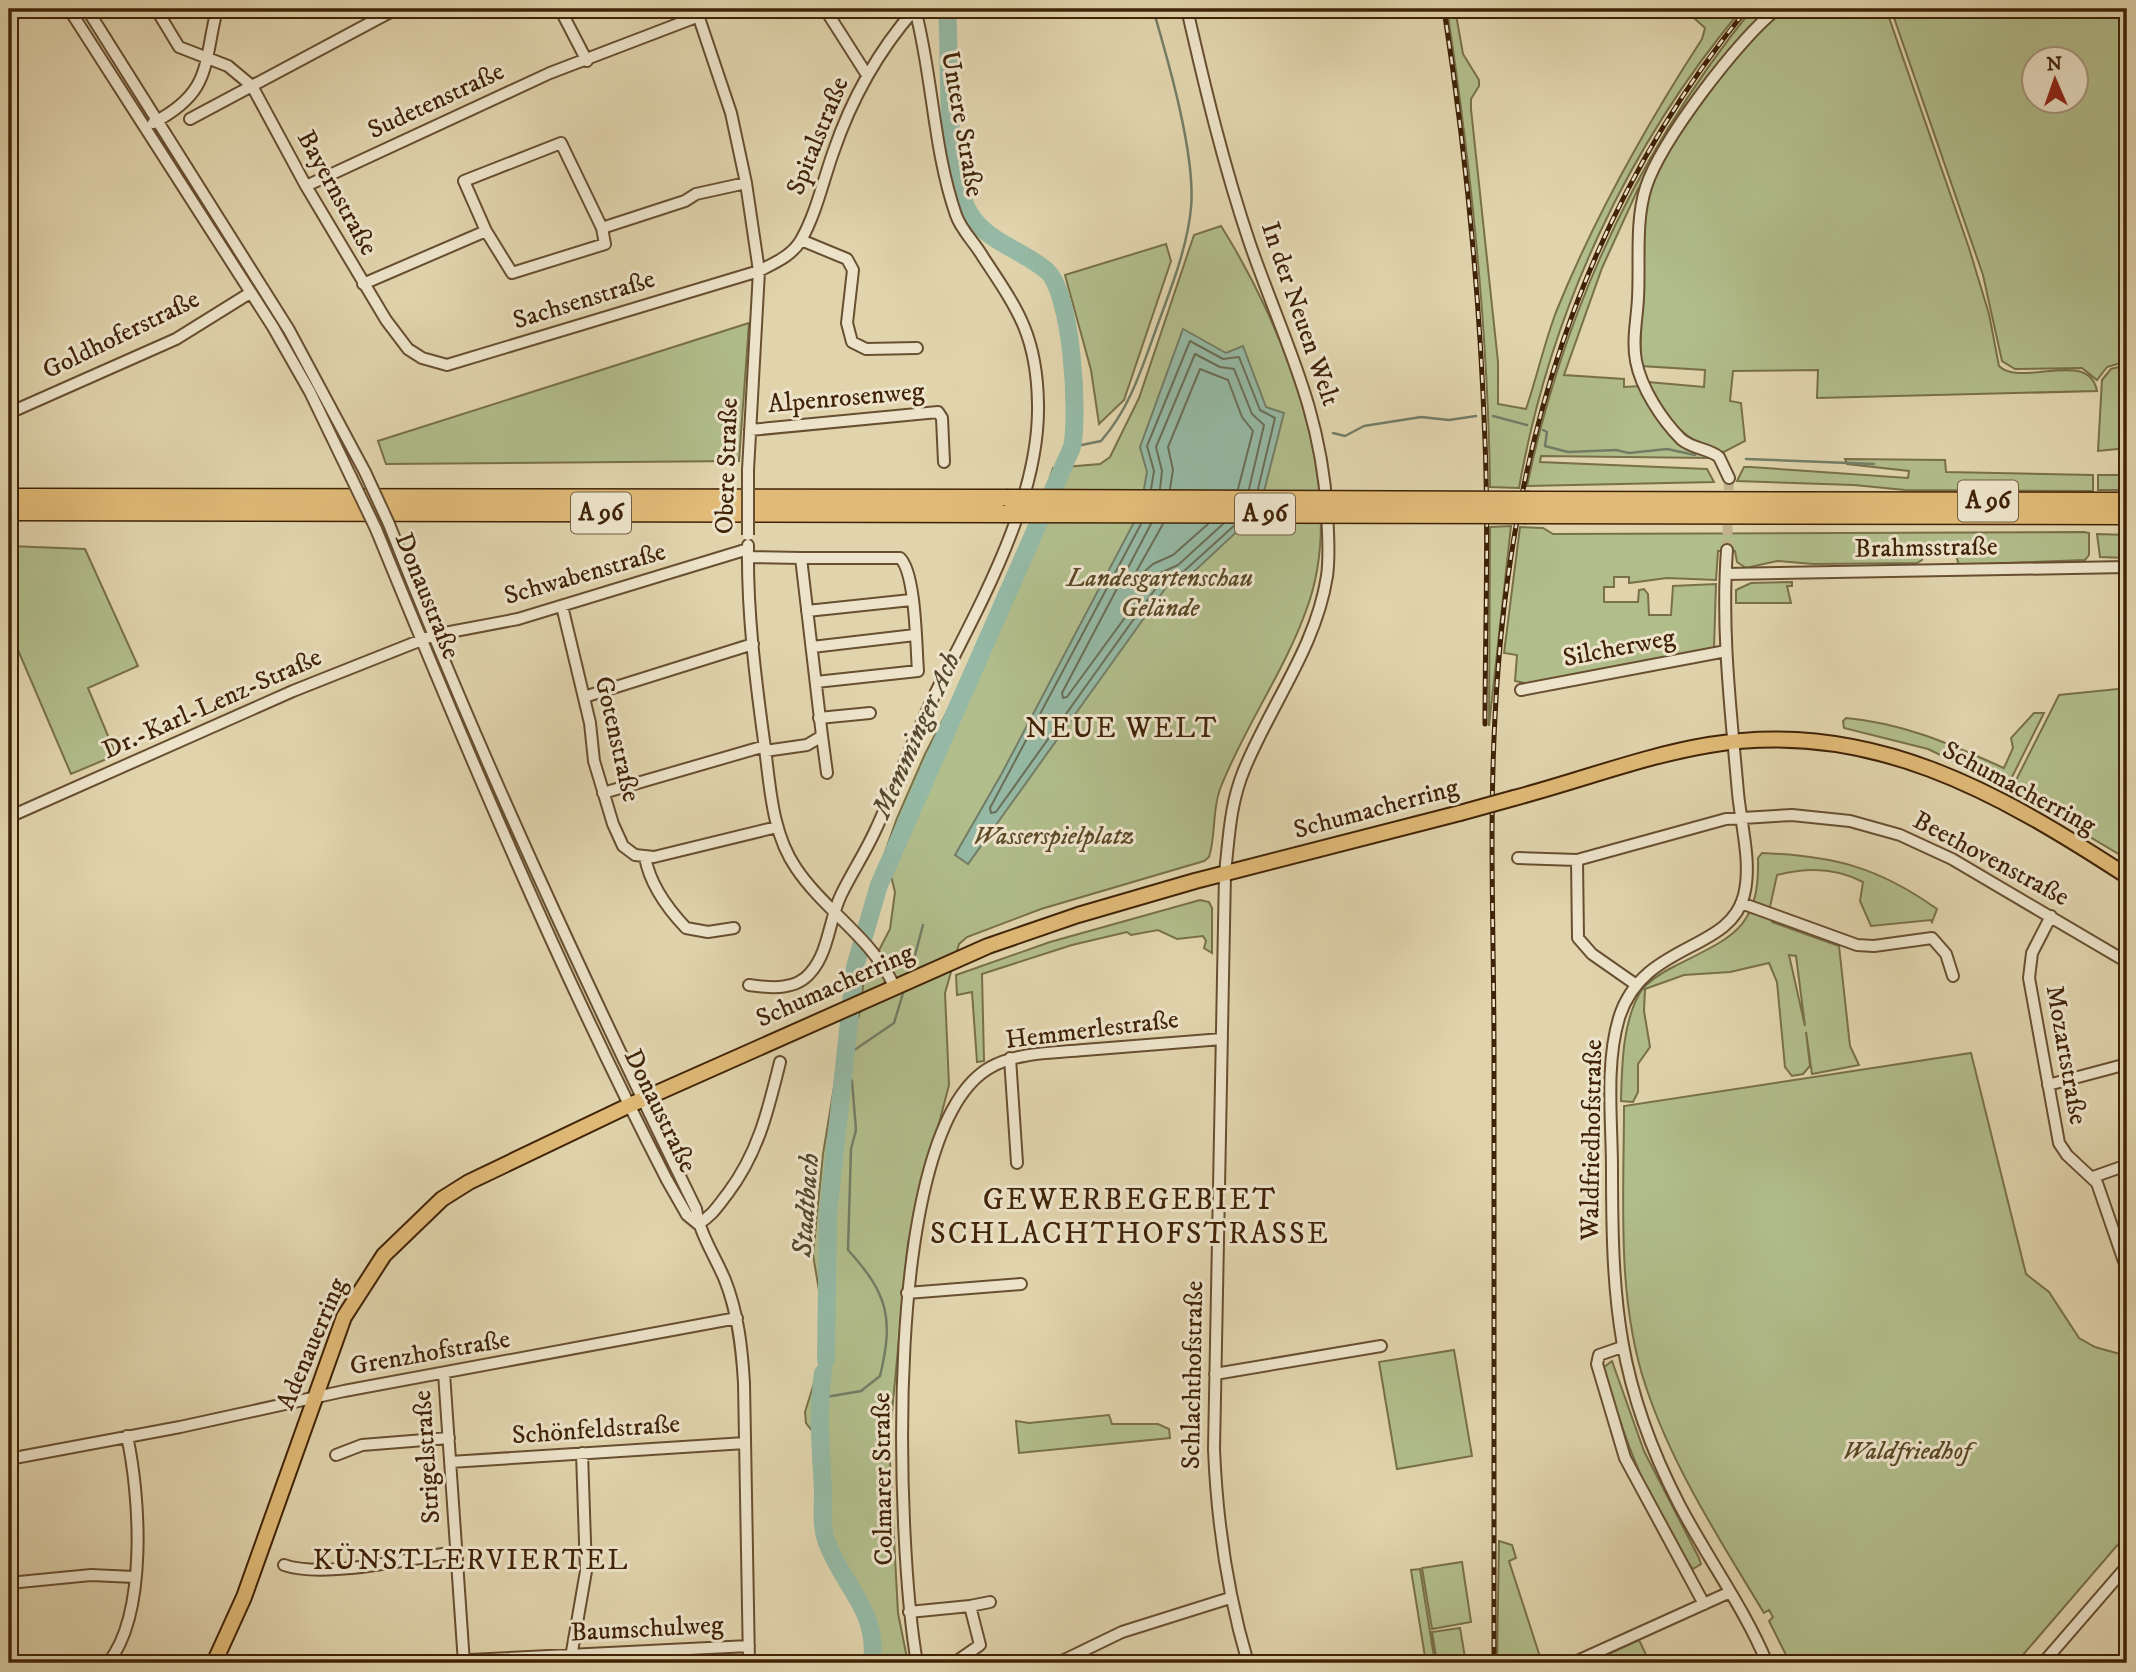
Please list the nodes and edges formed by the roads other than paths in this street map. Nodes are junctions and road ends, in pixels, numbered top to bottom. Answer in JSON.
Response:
{"nodes":[{"id":1,"x":69,"y":9,"type":"edge"},
{"id":2,"x":87,"y":9,"type":"edge"},
{"id":3,"x":156,"y":9,"type":"edge"},
{"id":4,"x":216,"y":9,"type":"edge"},
{"id":5,"x":396,"y":9,"type":"edge"},
{"id":6,"x":560,"y":9,"type":"edge"},
{"id":7,"x":825,"y":9,"type":"edge"},
{"id":8,"x":915,"y":9,"type":"edge"},
{"id":9,"x":1186,"y":9,"type":"edge"},
{"id":10,"x":1777,"y":9,"type":"edge"},
{"id":11,"x":697,"y":12,"type":"edge"},
{"id":12,"x":207,"y":58,"type":"junction"},
{"id":13,"x":587,"y":61,"type":"junction"},
{"id":14,"x":867,"y":75,"type":"junction"},
{"id":15,"x":252,"y":86,"type":"junction"},
{"id":16,"x":190,"y":119,"type":"dead end"},
{"id":17,"x":158,"y":120,"type":"junction"},
{"id":18,"x":145,"y":127,"type":"junction"},
{"id":19,"x":746,"y":183,"type":"junction"},
{"id":20,"x":306,"y":186,"type":"junction"},
{"id":21,"x":603,"y":229,"type":"junction"},
{"id":22,"x":486,"y":231,"type":"junction"},
{"id":23,"x":801,"y":240,"type":"junction"},
{"id":24,"x":759,"y":271,"type":"junction"},
{"id":25,"x":363,"y":284,"type":"junction"},
{"id":26,"x":250,"y":293,"type":"junction"},
{"id":27,"x":917,"y":348,"type":"dead end"},
{"id":28,"x":422,"y":358,"type":"joint"},
{"id":29,"x":9,"y":413,"type":"edge"},
{"id":30,"x":750,"y":430,"type":"junction"},
{"id":31,"x":944,"y":462,"type":"dead end"},
{"id":32,"x":1729,"y":478,"type":"tunnel mouth"},
{"id":33,"x":9,"y":497,"type":"edge"},
{"id":34,"x":2127,"y":501,"type":"edge"},
{"id":35,"x":1005,"y":506,"type":"junction"},
{"id":36,"x":2104,"y":509,"type":"junction"},
{"id":37,"x":9,"y":512,"type":"edge"},
{"id":38,"x":2127,"y":516,"type":"edge"},
{"id":39,"x":1727,"y":550,"type":"tunnel mouth"},
{"id":40,"x":748,"y":553,"type":"junction"},
{"id":41,"x":802,"y":558,"type":"junction"},
{"id":42,"x":2127,"y":567,"type":"edge"},
{"id":43,"x":1726,"y":574,"type":"junction"},
{"id":44,"x":911,"y":600,"type":"junction"},
{"id":45,"x":562,"y":606,"type":"junction"},
{"id":46,"x":807,"y":611,"type":"junction"},
{"id":47,"x":434,"y":635,"type":"junction"},
{"id":48,"x":915,"y":635,"type":"junction"},
{"id":49,"x":419,"y":640,"type":"junction"},
{"id":50,"x":753,"y":644,"type":"junction"},
{"id":51,"x":812,"y":647,"type":"junction"},
{"id":52,"x":1726,"y":651,"type":"junction"},
{"id":53,"x":816,"y":682,"type":"junction"},
{"id":54,"x":1521,"y":690,"type":"dead end"},
{"id":55,"x":583,"y":696,"type":"junction"},
{"id":56,"x":870,"y":713,"type":"dead end"},
{"id":57,"x":820,"y":718,"type":"junction"},
{"id":58,"x":822,"y":736,"type":"junction"},
{"id":59,"x":1734,"y":742,"type":"junction"},
{"id":60,"x":765,"y":749,"type":"junction"},
{"id":61,"x":827,"y":773,"type":"dead end"},
{"id":62,"x":603,"y":793,"type":"junction"},
{"id":63,"x":9,"y":817,"type":"edge"},
{"id":64,"x":1741,"y":817,"type":"junction"},
{"id":65,"x":777,"y":827,"type":"junction"},
{"id":66,"x":645,"y":857,"type":"junction"},
{"id":67,"x":1518,"y":858,"type":"dead end"},
{"id":68,"x":1577,"y":860,"type":"junction"},
{"id":69,"x":1226,"y":873,"type":"junction"},
{"id":70,"x":2127,"y":876,"type":"edge"},
{"id":71,"x":1741,"y":903,"type":"junction"},
{"id":72,"x":835,"y":913,"type":"junction"},
{"id":73,"x":2051,"y":916,"type":"junction"},
{"id":74,"x":734,"y":928,"type":"dead end"},
{"id":75,"x":2127,"y":962,"type":"edge"},
{"id":76,"x":1954,"y":976,"type":"dead end"},
{"id":77,"x":898,"y":984,"type":"junction"},
{"id":78,"x":1635,"y":984,"type":"junction"},
{"id":79,"x":749,"y":985,"type":"dead end"},
{"id":80,"x":1222,"y":1039,"type":"junction"},
{"id":81,"x":1010,"y":1058,"type":"junction"},
{"id":82,"x":780,"y":1062,"type":"dead end"},
{"id":83,"x":2127,"y":1064,"type":"edge"},
{"id":84,"x":972,"y":1080,"type":"joint"},
{"id":85,"x":2048,"y":1086,"type":"junction"},
{"id":86,"x":636,"y":1102,"type":"junction"},
{"id":87,"x":1017,"y":1163,"type":"dead end"},
{"id":88,"x":2127,"y":1165,"type":"edge"},
{"id":89,"x":2093,"y":1177,"type":"junction"},
{"id":90,"x":698,"y":1224,"type":"junction"},
{"id":91,"x":2127,"y":1270,"type":"edge"},
{"id":92,"x":1021,"y":1284,"type":"dead end"},
{"id":93,"x":907,"y":1293,"type":"junction"},
{"id":94,"x":737,"y":1318,"type":"junction"},
{"id":95,"x":1381,"y":1346,"type":"dead end"},
{"id":96,"x":1622,"y":1347,"type":"junction"},
{"id":97,"x":444,"y":1373,"type":"junction"},
{"id":98,"x":1215,"y":1374,"type":"junction"},
{"id":99,"x":314,"y":1398,"type":"junction"},
{"id":100,"x":127,"y":1436,"type":"junction"},
{"id":101,"x":449,"y":1438,"type":"junction"},
{"id":102,"x":745,"y":1443,"type":"junction"},
{"id":103,"x":582,"y":1454,"type":"junction"},
{"id":104,"x":336,"y":1455,"type":"dead end"},
{"id":105,"x":9,"y":1459,"type":"edge"},
{"id":106,"x":450,"y":1462,"type":"junction"},
{"id":107,"x":456,"y":1552,"type":"junction"},
{"id":108,"x":284,"y":1564,"type":"dead end"},
{"id":109,"x":2127,"y":1566,"type":"edge"},
{"id":110,"x":134,"y":1577,"type":"junction"},
{"id":111,"x":9,"y":1583,"type":"edge"},
{"id":112,"x":1728,"y":1593,"type":"junction"},
{"id":113,"x":1230,"y":1598,"type":"junction"},
{"id":114,"x":990,"y":1602,"type":"dead end"},
{"id":115,"x":1704,"y":1604,"type":"junction"},
{"id":116,"x":970,"y":1606,"type":"junction"},
{"id":117,"x":909,"y":1612,"type":"junction"},
{"id":118,"x":749,"y":1646,"type":"junction"},
{"id":119,"x":571,"y":1659,"type":"edge"},
{"id":120,"x":464,"y":1661,"type":"edge"},
{"id":121,"x":107,"y":1663,"type":"edge"},
{"id":122,"x":214,"y":1663,"type":"edge"},
{"id":123,"x":408,"y":1663,"type":"edge"},
{"id":124,"x":749,"y":1663,"type":"edge"},
{"id":125,"x":917,"y":1663,"type":"edge"},
{"id":126,"x":954,"y":1663,"type":"edge"},
{"id":127,"x":1058,"y":1663,"type":"edge"},
{"id":128,"x":1248,"y":1663,"type":"edge"},
{"id":129,"x":1573,"y":1663,"type":"edge"},
{"id":130,"x":1767,"y":1663,"type":"edge"},
{"id":131,"x":2043,"y":1663,"type":"edge"}],
"edges":[{"from":1,"to":18,"type":"street","name":"Donaustraße"},
{"from":2,"to":17,"type":"street","name":"Donaustraße"},
{"from":3,"to":12,"type":"street","name":"Bayernstraße"},
{"from":4,"to":12,"type":"street"},
{"from":5,"to":15,"type":"street"},
{"from":6,"to":13,"type":"street"},
{"from":7,"to":14,"type":"street"},
{"from":8,"to":14,"type":"street","name":"Spitalstraße"},
{"from":8,"to":72,"type":"street","name":"Untere Straße"},
{"from":9,"to":69,"type":"street","name":"In der Neuen Welt"},
{"from":10,"to":32,"type":"street"},
{"from":11,"to":13,"type":"street","name":"Sudetenstraße"},
{"from":11,"to":19,"type":"street","name":"Obere Straße"},
{"from":12,"to":15,"type":"street","name":"Bayernstraße"},
{"from":12,"to":17,"type":"street"},
{"from":13,"to":20,"type":"street","name":"Sudetenstraße"},
{"from":14,"to":23,"type":"street","name":"Spitalstraße"},
{"from":15,"to":16,"type":"street"},
{"from":15,"to":20,"type":"street","name":"Bayernstraße"},
{"from":17,"to":18,"type":"street"},
{"from":17,"to":47,"type":"street","name":"Donaustraße","bridge":true},
{"from":18,"to":26,"type":"street","name":"Donaustraße"},
{"from":19,"to":21,"type":"street"},
{"from":19,"to":24,"type":"street","name":"Obere Straße"},
{"from":20,"to":25,"type":"street","name":"Bayernstraße"},
{"from":21,"to":22,"type":"street"},
{"from":21,"to":22,"type":"street"},
{"from":22,"to":25,"type":"street"},
{"from":23,"to":24,"type":"street","name":"Spitalstraße"},
{"from":23,"to":27,"type":"street"},
{"from":24,"to":28,"type":"street","name":"Sachsenstraße"},
{"from":24,"to":30,"type":"street","name":"Obere Straße"},
{"from":25,"to":28,"type":"street","name":"Bayernstraße"},
{"from":26,"to":29,"type":"street","name":"Goldhoferstraße"},
{"from":26,"to":49,"type":"street","name":"Donaustraße","bridge":true},
{"from":30,"to":31,"type":"street","name":"Alpenrosenweg"},
{"from":30,"to":40,"type":"street","name":"Obere Straße","bridge":true},
{"from":33,"to":35,"type":"highway","number":"A 96"},
{"from":34,"to":36,"type":"highway","number":"A 96"},
{"from":35,"to":36,"type":"highway","number":"A 96","bridge":true},
{"from":35,"to":37,"type":"highway","number":"A 96"},
{"from":36,"to":38,"type":"highway","number":"A 96"},
{"from":39,"to":43,"type":"street"},
{"from":40,"to":41,"type":"street","name":"Schwabenstraße"},
{"from":40,"to":45,"type":"street","name":"Schwabenstraße"},
{"from":40,"to":50,"type":"street","name":"Obere Straße"},
{"from":41,"to":44,"type":"street","name":"Schwabenstraße"},
{"from":41,"to":46,"type":"street"},
{"from":42,"to":43,"type":"street","name":"Brahmsstraße"},
{"from":43,"to":52,"type":"street"},
{"from":44,"to":46,"type":"street"},
{"from":44,"to":48,"type":"street"},
{"from":45,"to":47,"type":"street","name":"Schwabenstraße"},
{"from":45,"to":55,"type":"street","name":"Gotenstraße"},
{"from":46,"to":51,"type":"street"},
{"from":47,"to":49,"type":"street","name":"Dr.-Karl-Lenz-Straße"},
{"from":47,"to":86,"type":"street","name":"Donaustraße"},
{"from":48,"to":51,"type":"street"},
{"from":48,"to":53,"type":"street"},
{"from":49,"to":63,"type":"street","name":"Dr.-Karl-Lenz-Straße"},
{"from":49,"to":86,"type":"street","name":"Donaustraße"},
{"from":50,"to":55,"type":"street"},
{"from":50,"to":60,"type":"street","name":"Obere Straße"},
{"from":51,"to":53,"type":"street"},
{"from":52,"to":54,"type":"street","name":"Silcherweg"},
{"from":52,"to":59,"type":"street"},
{"from":53,"to":57,"type":"street"},
{"from":55,"to":62,"type":"street","name":"Gotenstraße"},
{"from":56,"to":57,"type":"street"},
{"from":57,"to":58,"type":"street"},
{"from":58,"to":60,"type":"street"},
{"from":58,"to":61,"type":"street"},
{"from":59,"to":64,"type":"street"},
{"from":59,"to":69,"type":"main road","name":"Schumacherring","bridge":true},
{"from":59,"to":70,"type":"main road","name":"Schumacherring"},
{"from":60,"to":62,"type":"street"},
{"from":60,"to":65,"type":"street","name":"Obere Straße"},
{"from":62,"to":66,"type":"street","name":"Gotenstraße"},
{"from":64,"to":68,"type":"street","name":"Beethovenstraße"},
{"from":64,"to":71,"type":"street"},
{"from":64,"to":73,"type":"street","name":"Beethovenstraße"},
{"from":65,"to":66,"type":"street"},
{"from":65,"to":72,"type":"street","name":"Obere Straße"},
{"from":66,"to":74,"type":"street"},
{"from":67,"to":68,"type":"street","name":"Beethovenstraße"},
{"from":68,"to":78,"type":"street"},
{"from":69,"to":77,"type":"main road","name":"Schumacherring"},
{"from":69,"to":80,"type":"street","name":"Schlachthofstraße"},
{"from":71,"to":76,"type":"street"},
{"from":71,"to":78,"type":"street","name":"Waldfriedhofstraße"},
{"from":72,"to":77,"type":"street","name":"Obere Straße"},
{"from":72,"to":79,"type":"street"},
{"from":73,"to":75,"type":"street","name":"Beethovenstraße"},
{"from":73,"to":85,"type":"street","name":"Mozartstraße"},
{"from":77,"to":86,"type":"main road","name":"Schumacherring"},
{"from":78,"to":96,"type":"street","name":"Waldfriedhofstraße"},
{"from":80,"to":81,"type":"street","name":"Hemmerlestraße"},
{"from":80,"to":98,"type":"street","name":"Schlachthofstraße"},
{"from":81,"to":84,"type":"street","name":"Hemmerlestraße"},
{"from":81,"to":87,"type":"street"},
{"from":82,"to":90,"type":"street"},
{"from":83,"to":85,"type":"street"},
{"from":84,"to":93,"type":"street","name":"Colmarer Straße"},
{"from":85,"to":89,"type":"street","name":"Mozartstraße"},
{"from":86,"to":90,"type":"street","name":"Donaustraße"},
{"from":86,"to":99,"type":"main road","name":"Adenauerring"},
{"from":88,"to":89,"type":"street"},
{"from":89,"to":91,"type":"street","name":"Mozartstraße"},
{"from":90,"to":94,"type":"street","name":"Donaustraße"},
{"from":92,"to":93,"type":"street"},
{"from":93,"to":117,"type":"street","name":"Colmarer Straße"},
{"from":94,"to":97,"type":"street","name":"Grenzhofstraße"},
{"from":94,"to":102,"type":"street","name":"Donaustraße"},
{"from":95,"to":98,"type":"street"},
{"from":96,"to":112,"type":"street","name":"Waldfriedhofstraße"},
{"from":96,"to":115,"type":"street"},
{"from":97,"to":99,"type":"street","name":"Grenzhofstraße"},
{"from":97,"to":101,"type":"street","name":"Strigelstraße"},
{"from":98,"to":113,"type":"street","name":"Schlachthofstraße"},
{"from":99,"to":100,"type":"street","name":"Grenzhofstraße"},
{"from":99,"to":122,"type":"main road","name":"Adenauerring"},
{"from":100,"to":105,"type":"street","name":"Grenzhofstraße"},
{"from":100,"to":110,"type":"street"},
{"from":101,"to":104,"type":"street"},
{"from":101,"to":106,"type":"street","name":"Strigelstraße"},
{"from":102,"to":103,"type":"street","name":"Schönfeldstraße"},
{"from":102,"to":118,"type":"street","name":"Donaustraße"},
{"from":103,"to":106,"type":"street","name":"Schönfeldstraße"},
{"from":103,"to":119,"type":"street"},
{"from":106,"to":107,"type":"street","name":"Strigelstraße"},
{"from":107,"to":108,"type":"street"},
{"from":107,"to":120,"type":"street","name":"Strigelstraße"},
{"from":109,"to":131,"type":"street"},
{"from":110,"to":111,"type":"street"},
{"from":110,"to":121,"type":"street"},
{"from":112,"to":115,"type":"street"},
{"from":112,"to":130,"type":"street","name":"Waldfriedhofstraße"},
{"from":113,"to":127,"type":"street"},
{"from":113,"to":128,"type":"street","name":"Schlachthofstraße"},
{"from":114,"to":116,"type":"street"},
{"from":115,"to":129,"type":"street"},
{"from":116,"to":117,"type":"street"},
{"from":116,"to":126,"type":"street"},
{"from":117,"to":125,"type":"street","name":"Colmarer Straße"},
{"from":118,"to":119,"type":"street","name":"Baumschulweg"},
{"from":118,"to":124,"type":"street","name":"Donaustraße"},
{"from":119,"to":120,"type":"street","name":"Baumschulweg"},
{"from":120,"to":123,"type":"street","name":"Baumschulweg"}]}
